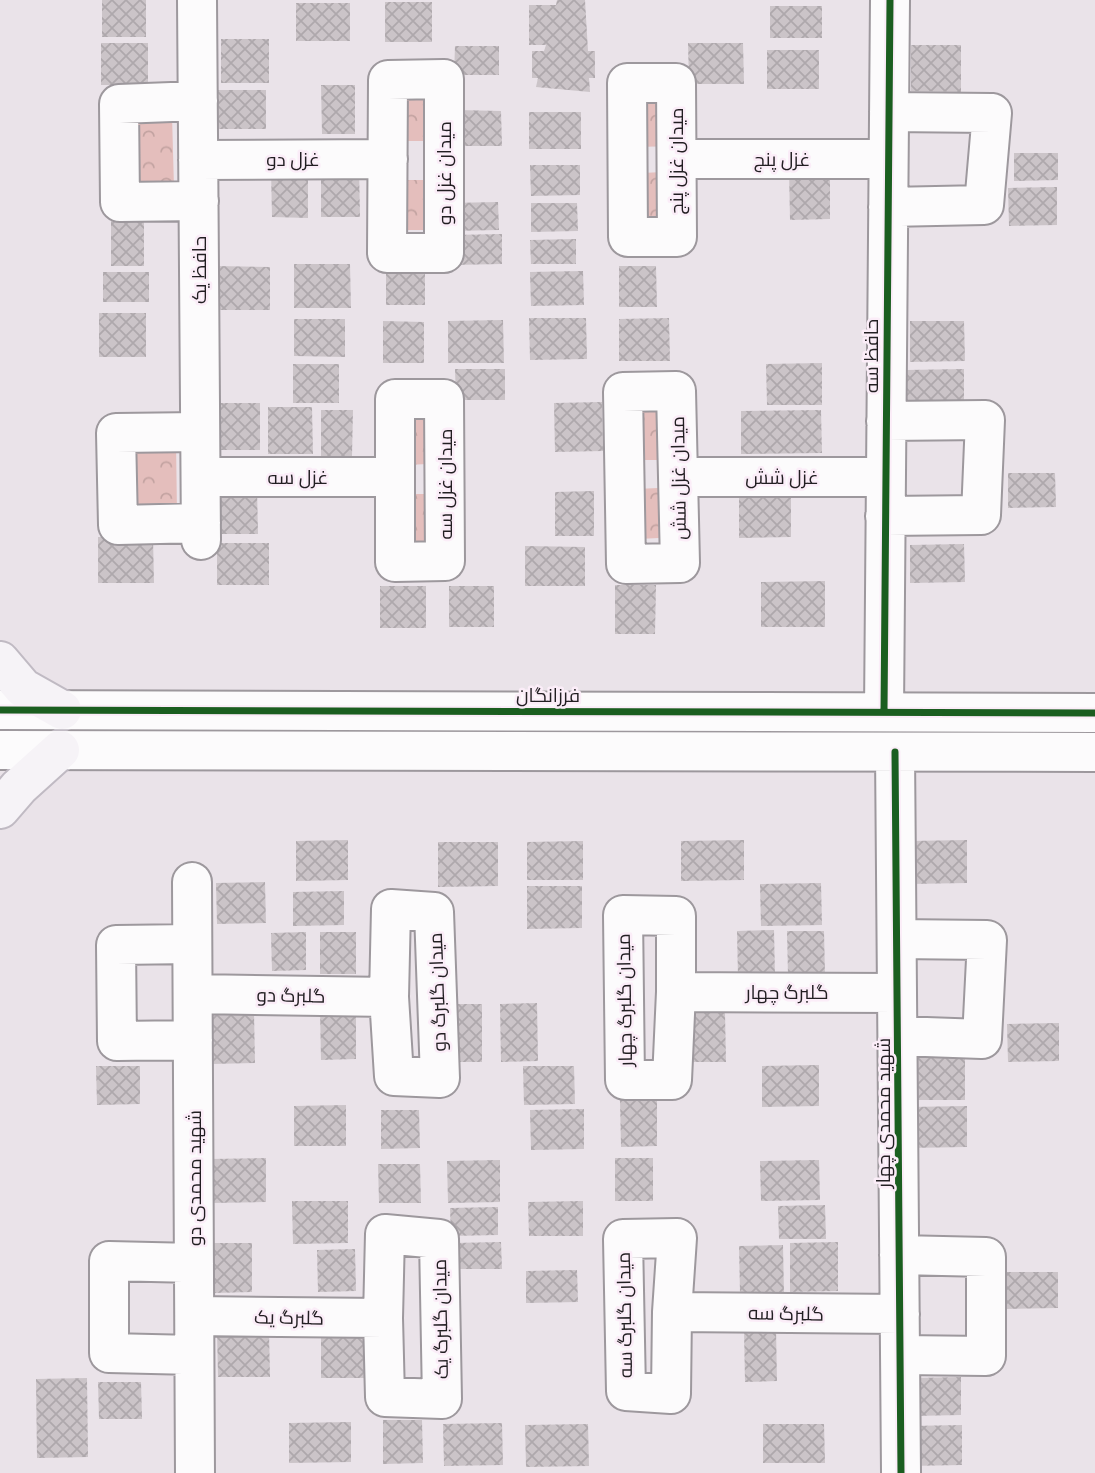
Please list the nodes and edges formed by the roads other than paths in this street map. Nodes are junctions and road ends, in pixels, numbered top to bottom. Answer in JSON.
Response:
{"nodes":[{"id":1,"x":197,"y":0,"type":"edge"},
{"id":2,"x":890,"y":0,"type":"edge"},
{"id":3,"x":198,"y":100,"type":"junction"},
{"id":4,"x":889,"y":112,"type":"junction"},
{"id":5,"x":388,"y":159,"type":"dead end"},
{"id":6,"x":677,"y":159,"type":"dead end"},
{"id":7,"x":888,"y":159,"type":"junction"},
{"id":8,"x":198,"y":160,"type":"junction"},
{"id":9,"x":199,"y":201,"type":"junction"},
{"id":10,"x":888,"y":207,"type":"junction"},
{"id":11,"x":886,"y":421,"type":"junction"},
{"id":12,"x":200,"y":432,"type":"junction"},
{"id":13,"x":201,"y":477,"type":"junction"},
{"id":14,"x":395,"y":477,"type":"dead end"},
{"id":15,"x":678,"y":477,"type":"dead end"},
{"id":16,"x":886,"y":477,"type":"junction"},
{"id":17,"x":886,"y":516,"type":"junction"},
{"id":18,"x":0,"y":661,"type":"edge"},
{"id":19,"x":0,"y":710,"type":"edge"},
{"id":20,"x":62,"y":710,"type":"junction"},
{"id":21,"x":884,"y":712,"type":"junction"},
{"id":22,"x":1095,"y":713,"type":"edge"},
{"id":23,"x":0,"y":750,"type":"edge"},
{"id":24,"x":60,"y":750,"type":"junction"},
{"id":25,"x":895,"y":752,"type":"junction"},
{"id":26,"x":1095,"y":752,"type":"edge"},
{"id":27,"x":0,"y":809,"type":"edge"},
{"id":28,"x":192,"y":882,"type":"dead end"},
{"id":29,"x":897,"y":939,"type":"junction"},
{"id":30,"x":192,"y":944,"type":"junction"},
{"id":31,"x":676,"y":992,"type":"dead end"},
{"id":32,"x":193,"y":993,"type":"junction"},
{"id":33,"x":897,"y":993,"type":"junction"},
{"id":34,"x":389,"y":997,"type":"dead end"},
{"id":35,"x":898,"y":1036,"type":"junction"},
{"id":36,"x":193,"y":1040,"type":"junction"},
{"id":37,"x":900,"y":1255,"type":"junction"},
{"id":38,"x":194,"y":1263,"type":"junction"},
{"id":39,"x":672,"y":1312,"type":"dead end"},
{"id":40,"x":900,"y":1314,"type":"junction"},
{"id":41,"x":195,"y":1316,"type":"junction"},
{"id":42,"x":383,"y":1318,"type":"dead end"},
{"id":43,"x":194,"y":1355,"type":"junction"},
{"id":44,"x":901,"y":1355,"type":"junction"},
{"id":45,"x":195,"y":1473,"type":"edge"},
{"id":46,"x":901,"y":1473,"type":"edge"}],
"edges":[{"from":1,"to":3,"type":"street","name":"حافظ یک"},
{"from":2,"to":4,"type":"street","name":"حافظ سه"},
{"from":3,"to":8,"type":"street","name":"حافظ یک"},
{"from":3,"to":9,"type":"street"},
{"from":4,"to":7,"type":"street","name":"حافظ سه"},
{"from":4,"to":10,"type":"street"},
{"from":5,"to":8,"type":"street","name":"غزل دو"},
{"from":6,"to":7,"type":"street","name":"غزل پنج"},
{"from":7,"to":10,"type":"street","name":"حافظ سه"},
{"from":8,"to":9,"type":"street","name":"حافظ یک"},
{"from":9,"to":12,"type":"street","name":"حافظ یک"},
{"from":10,"to":11,"type":"street","name":"حافظ سه"},
{"from":11,"to":16,"type":"street","name":"حافظ سه"},
{"from":11,"to":17,"type":"street"},
{"from":12,"to":13,"type":"street","name":"حافظ یک"},
{"from":12,"to":13,"type":"street","name":"حافظ یک"},
{"from":13,"to":14,"type":"street","name":"غزل سه"},
{"from":15,"to":16,"type":"street","name":"غزل شش"},
{"from":16,"to":17,"type":"street","name":"حافظ سه"},
{"from":17,"to":21,"type":"street","name":"حافظ سه"},
{"from":18,"to":20,"type":"main road"},
{"from":19,"to":20,"type":"street","name":"فرزانگان"},
{"from":20,"to":21,"type":"street","name":"فرزانگان"},
{"from":21,"to":22,"type":"street","name":"فرزانگان"},
{"from":23,"to":24,"type":"street"},
{"from":24,"to":25,"type":"street"},
{"from":24,"to":27,"type":"main road"},
{"from":25,"to":26,"type":"street"},
{"from":25,"to":29,"type":"street","name":"شهید محمدی چهار"},
{"from":28,"to":30,"type":"street","name":"شهید محمدی دو"},
{"from":29,"to":33,"type":"street","name":"شهید محمدی چهار"},
{"from":29,"to":35,"type":"street"},
{"from":30,"to":32,"type":"street","name":"شهید محمدی دو"},
{"from":30,"to":36,"type":"street"},
{"from":31,"to":33,"type":"street","name":"گلبرگ چهار"},
{"from":32,"to":34,"type":"street","name":"گلبرگ دو"},
{"from":32,"to":36,"type":"street","name":"شهید محمدی دو"},
{"from":33,"to":35,"type":"street","name":"شهید محمدی چهار"},
{"from":35,"to":37,"type":"street","name":"شهید محمدی چهار"},
{"from":36,"to":38,"type":"street","name":"شهید محمدی دو"},
{"from":37,"to":40,"type":"street","name":"شهید محمدی چهار"},
{"from":37,"to":44,"type":"street"},
{"from":38,"to":41,"type":"street","name":"شهید محمدی دو"},
{"from":38,"to":43,"type":"street"},
{"from":39,"to":40,"type":"street","name":"گلبرگ سه"},
{"from":40,"to":44,"type":"street","name":"شهید محمدی چهار"},
{"from":41,"to":42,"type":"street","name":"گلبرگ یک"},
{"from":41,"to":43,"type":"street","name":"شهید محمدی دو"},
{"from":43,"to":45,"type":"street","name":"شهید محمدی دو"},
{"from":44,"to":46,"type":"street","name":"شهید محمدی چهار"}]}
